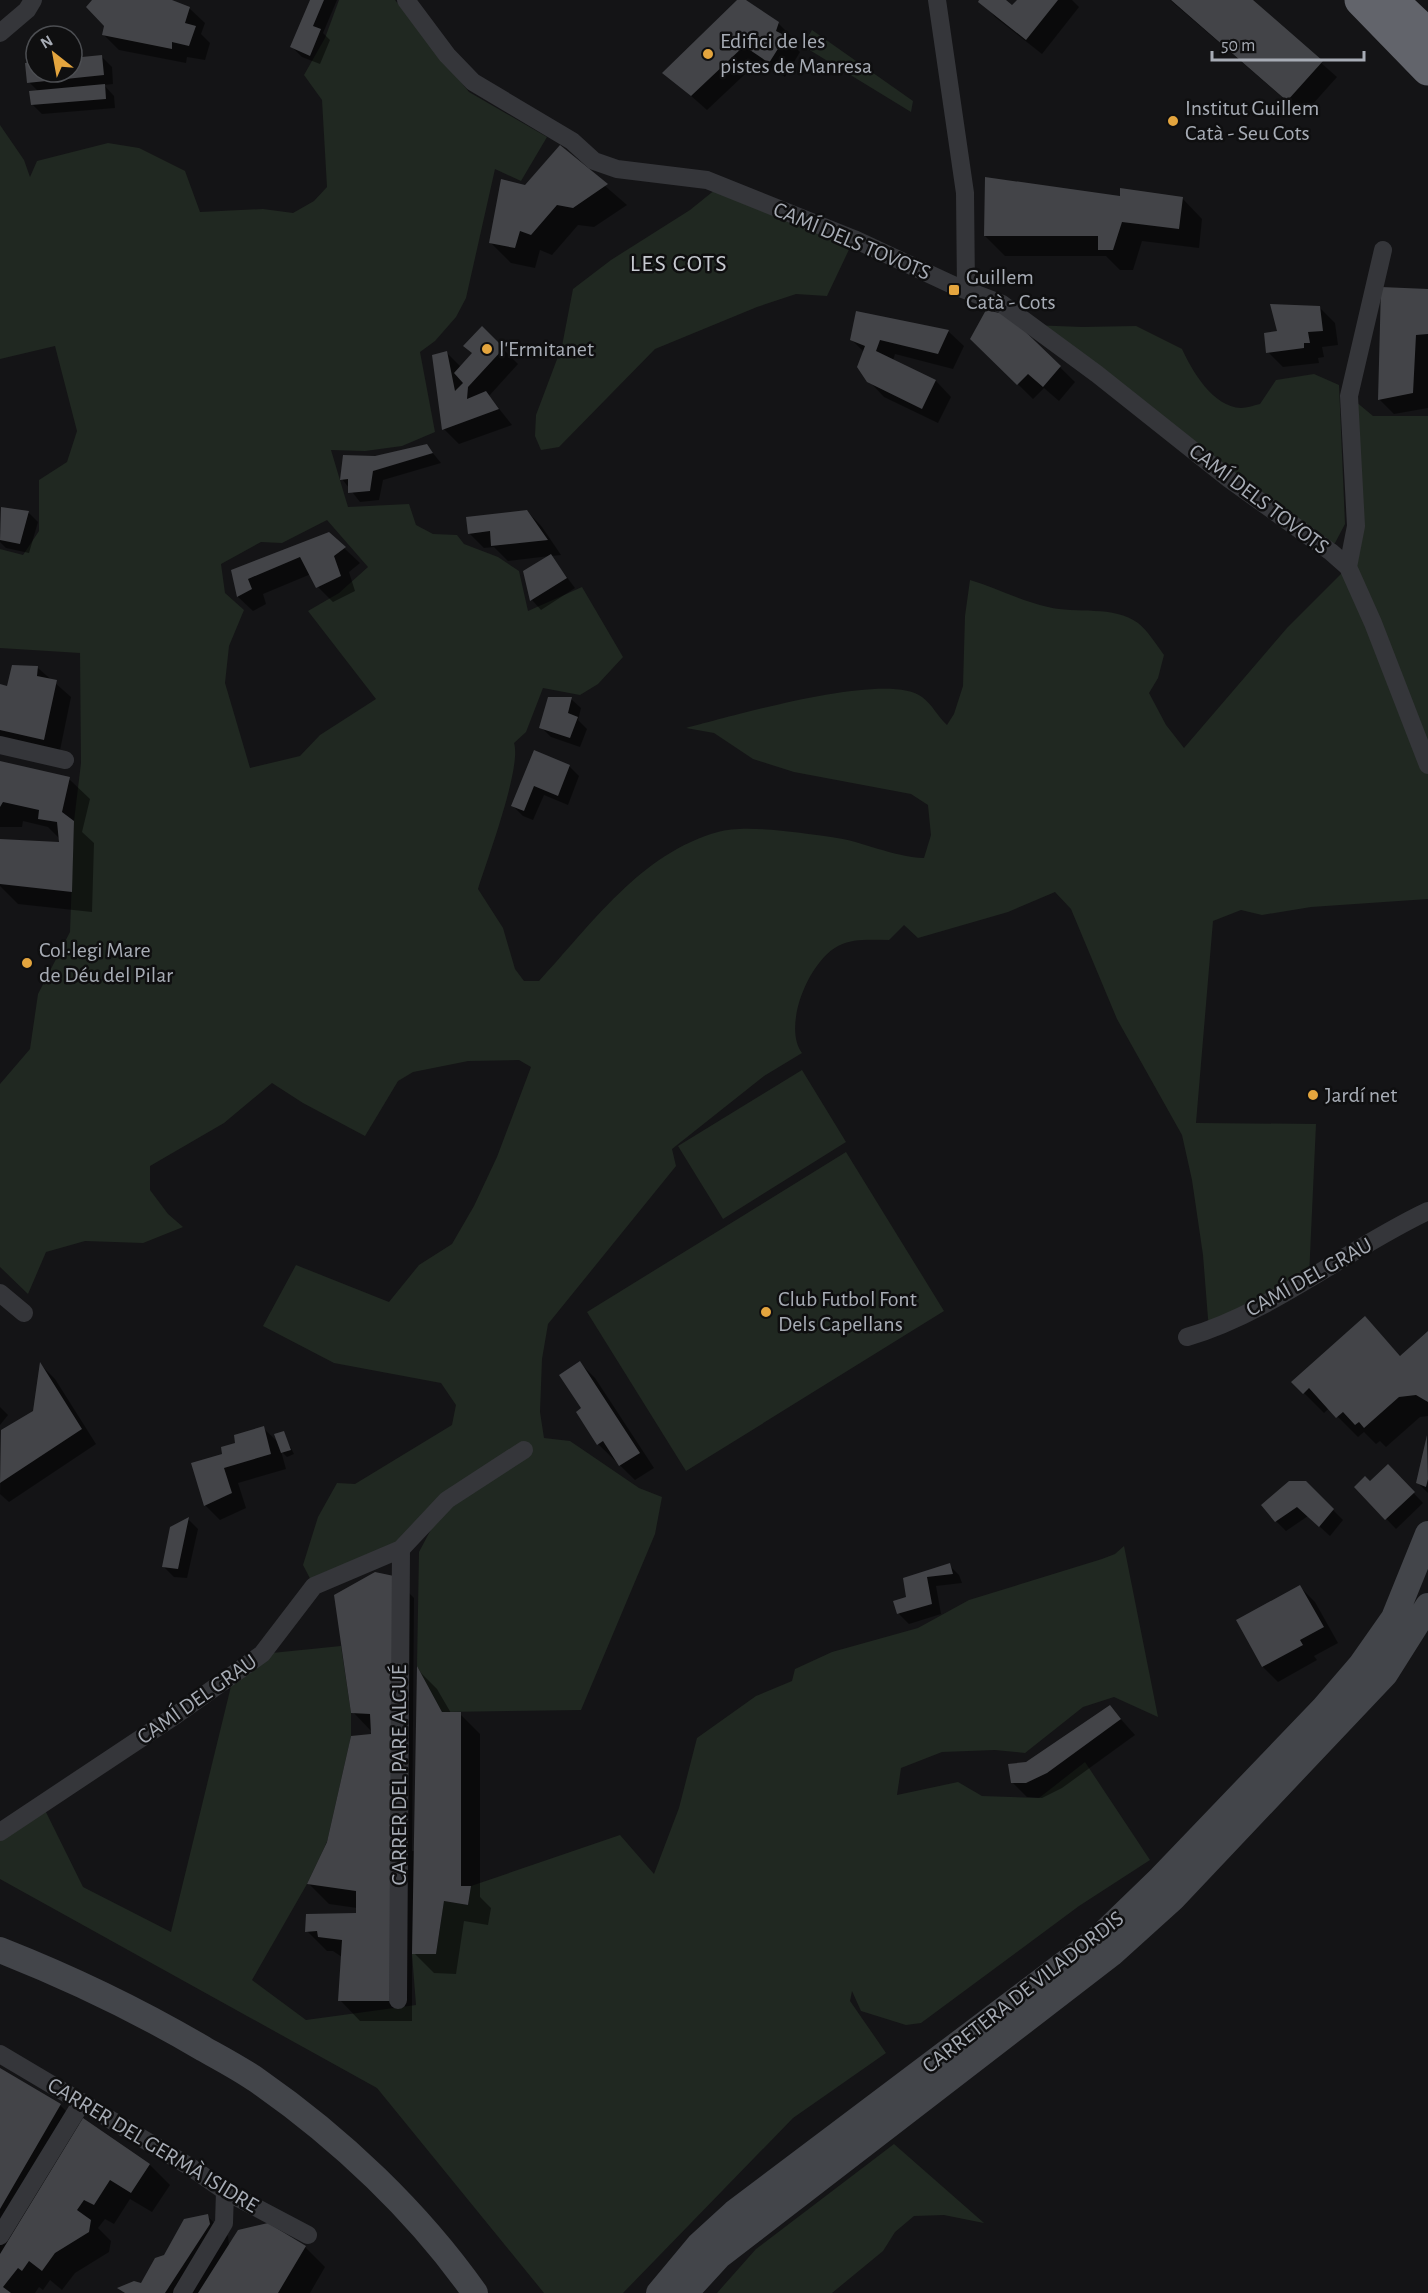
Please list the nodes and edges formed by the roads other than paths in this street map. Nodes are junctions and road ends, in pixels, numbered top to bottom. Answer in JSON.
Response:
{"nodes":[{"id":1,"x":33,"y":0,"type":"edge"},
{"id":2,"x":406,"y":0,"type":"edge"},
{"id":3,"x":937,"y":0,"type":"edge"},
{"id":4,"x":1361,"y":0,"type":"edge"},
{"id":5,"x":1391,"y":0,"type":"edge"},
{"id":6,"x":0,"y":33,"type":"edge"},
{"id":7,"x":1428,"y":35,"type":"edge"},
{"id":8,"x":1428,"y":69,"type":"edge"},
{"id":9,"x":1383,"y":250,"type":"dead end"},
{"id":10,"x":966,"y":289,"type":"junction"},
{"id":11,"x":1348,"y":567,"type":"junction"},
{"id":12,"x":0,"y":745,"type":"edge"},
{"id":13,"x":66,"y":760,"type":"dead end"},
{"id":14,"x":1428,"y":765,"type":"edge"},
{"id":15,"x":1428,"y":1211,"type":"edge"},
{"id":16,"x":0,"y":1293,"type":"edge"},
{"id":17,"x":24,"y":1313,"type":"dead end"},
{"id":18,"x":1187,"y":1337,"type":"dead end"},
{"id":19,"x":524,"y":1450,"type":"dead end"},
{"id":20,"x":1428,"y":1534,"type":"edge"},
{"id":21,"x":401,"y":1549,"type":"junction"},
{"id":22,"x":1428,"y":1606,"type":"edge"},
{"id":23,"x":0,"y":1832,"type":"edge"},
{"id":24,"x":0,"y":1950,"type":"edge"},
{"id":25,"x":398,"y":2000,"type":"dead end"},
{"id":26,"x":0,"y":2054,"type":"edge"},
{"id":27,"x":82,"y":2102,"type":"junction"},
{"id":28,"x":225,"y":2192,"type":"junction"},
{"id":29,"x":308,"y":2235,"type":"dead end"},
{"id":30,"x":0,"y":2236,"type":"edge"},
{"id":31,"x":182,"y":2293,"type":"edge"},
{"id":32,"x":475,"y":2293,"type":"edge"},
{"id":33,"x":658,"y":2293,"type":"edge"},
{"id":34,"x":686,"y":2293,"type":"edge"}],
"edges":[{"from":1,"to":6,"type":"street"},
{"from":2,"to":10,"type":"street","name":"CAMÍ DELS TOVOTS"},
{"from":3,"to":10,"type":"street"},
{"from":4,"to":8,"type":"highway"},
{"from":5,"to":7,"type":"highway"},
{"from":9,"to":11,"type":"street"},
{"from":10,"to":11,"type":"street","name":"CAMÍ DELS TOVOTS"},
{"from":11,"to":14,"type":"street","name":"CAMÍ DELS TOVOTS"},
{"from":12,"to":13,"type":"street"},
{"from":15,"to":18,"type":"street","name":"CAMÍ DEL GRAU"},
{"from":16,"to":17,"type":"street"},
{"from":19,"to":21,"type":"street","name":"CAMÍ DEL GRAU"},
{"from":20,"to":33,"type":"street","name":"CARRETERA DE VILADORDIS"},
{"from":21,"to":23,"type":"street","name":"CAMÍ DEL GRAU"},
{"from":21,"to":25,"type":"street","name":"CARRER DEL PARE ALGUÉ"},
{"from":22,"to":34,"type":"street","name":"CARRETERA DE VILADORDIS"},
{"from":24,"to":32,"type":"street"},
{"from":26,"to":27,"type":"street","name":"CARRER DEL GERMÀ ISIDRE"},
{"from":27,"to":28,"type":"street","name":"CARRER DEL GERMÀ ISIDRE"},
{"from":27,"to":30,"type":"street"},
{"from":28,"to":29,"type":"street","name":"CARRER DEL GERMÀ ISIDRE"},
{"from":28,"to":31,"type":"street"}]}
